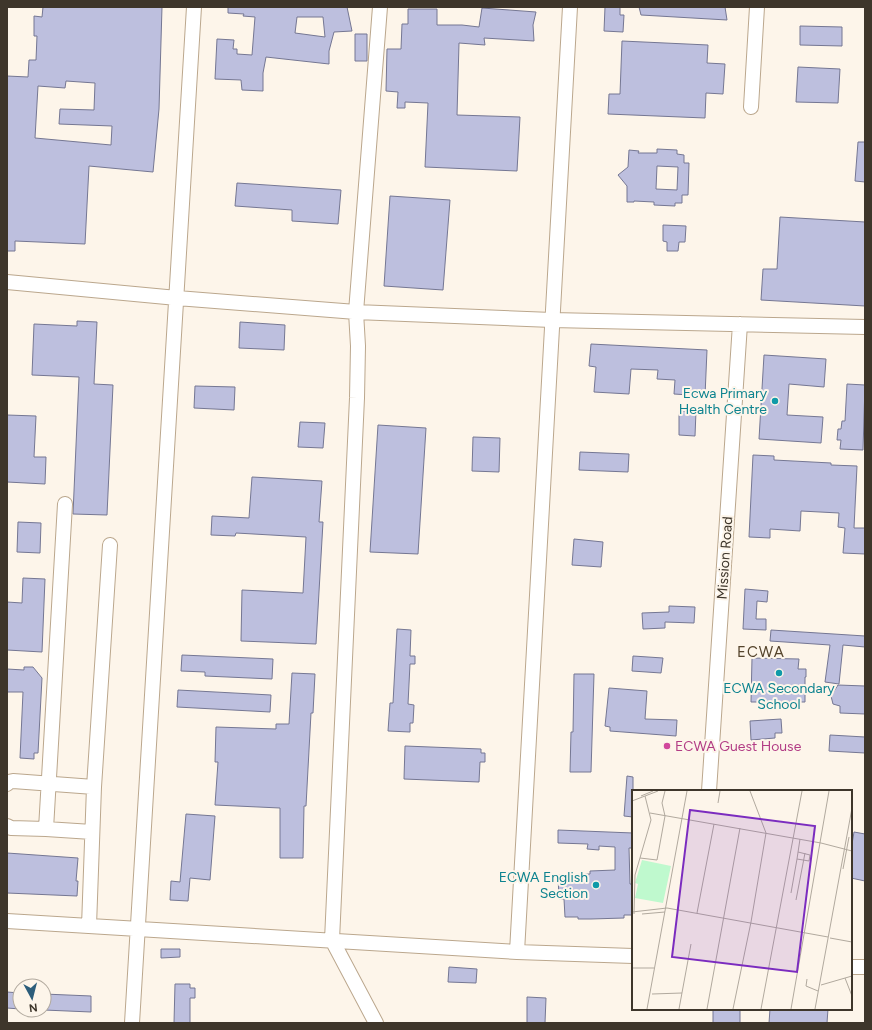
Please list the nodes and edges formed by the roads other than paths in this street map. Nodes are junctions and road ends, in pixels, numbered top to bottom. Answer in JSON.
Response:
{"nodes":[{"id":1,"x":194,"y":7,"type":"edge"},
{"id":2,"x":380,"y":7,"type":"edge"},
{"id":3,"x":570,"y":7,"type":"edge"},
{"id":4,"x":757,"y":7,"type":"edge"},
{"id":5,"x":751,"y":108,"type":"dead end"},
{"id":6,"x":7,"y":282,"type":"edge"},
{"id":7,"x":177,"y":298,"type":"junction"},
{"id":8,"x":356,"y":312,"type":"junction"},
{"id":9,"x":552,"y":320,"type":"junction"},
{"id":10,"x":740,"y":324,"type":"junction"},
{"id":11,"x":865,"y":327,"type":"edge"},
{"id":12,"x":65,"y":504,"type":"dead end"},
{"id":13,"x":110,"y":545,"type":"dead end"},
{"id":14,"x":7,"y":784,"type":"edge"},
{"id":15,"x":49,"y":784,"type":"junction"},
{"id":16,"x":94,"y":787,"type":"junction"},
{"id":17,"x":709,"y":790,"type":"edge"},
{"id":18,"x":7,"y":826,"type":"edge"},
{"id":19,"x":46,"y":829,"type":"junction"},
{"id":20,"x":92,"y":832,"type":"junction"},
{"id":21,"x":7,"y":921,"type":"edge"},
{"id":22,"x":89,"y":926,"type":"junction"},
{"id":23,"x":138,"y":929,"type":"junction"},
{"id":24,"x":332,"y":940,"type":"junction"},
{"id":25,"x":517,"y":952,"type":"junction"},
{"id":26,"x":632,"y":956,"type":"edge"},
{"id":27,"x":852,"y":967,"type":"edge"},
{"id":28,"x":865,"y":967,"type":"edge"},
{"id":29,"x":132,"y":1023,"type":"edge"},
{"id":30,"x":376,"y":1023,"type":"edge"}],
"edges":[{"from":1,"to":7,"type":"street"},
{"from":2,"to":8,"type":"street"},
{"from":3,"to":9,"type":"street"},
{"from":4,"to":5,"type":"street"},
{"from":6,"to":7,"type":"street"},
{"from":7,"to":8,"type":"street"},
{"from":7,"to":23,"type":"street"},
{"from":8,"to":9,"type":"street"},
{"from":8,"to":24,"type":"street"},
{"from":9,"to":10,"type":"street"},
{"from":9,"to":25,"type":"street"},
{"from":10,"to":11,"type":"street"},
{"from":10,"to":17,"type":"street","name":"Mission Road"},
{"from":12,"to":15,"type":"street"},
{"from":13,"to":16,"type":"street"},
{"from":14,"to":15,"type":"street"},
{"from":15,"to":16,"type":"street"},
{"from":15,"to":19,"type":"street"},
{"from":16,"to":20,"type":"street"},
{"from":18,"to":19,"type":"street"},
{"from":19,"to":20,"type":"street"},
{"from":20,"to":22,"type":"street"},
{"from":21,"to":22,"type":"street"},
{"from":22,"to":23,"type":"street"},
{"from":23,"to":24,"type":"street"},
{"from":23,"to":29,"type":"street"},
{"from":24,"to":25,"type":"street"},
{"from":24,"to":30,"type":"street"},
{"from":25,"to":26,"type":"street"},
{"from":27,"to":28,"type":"street"}]}
